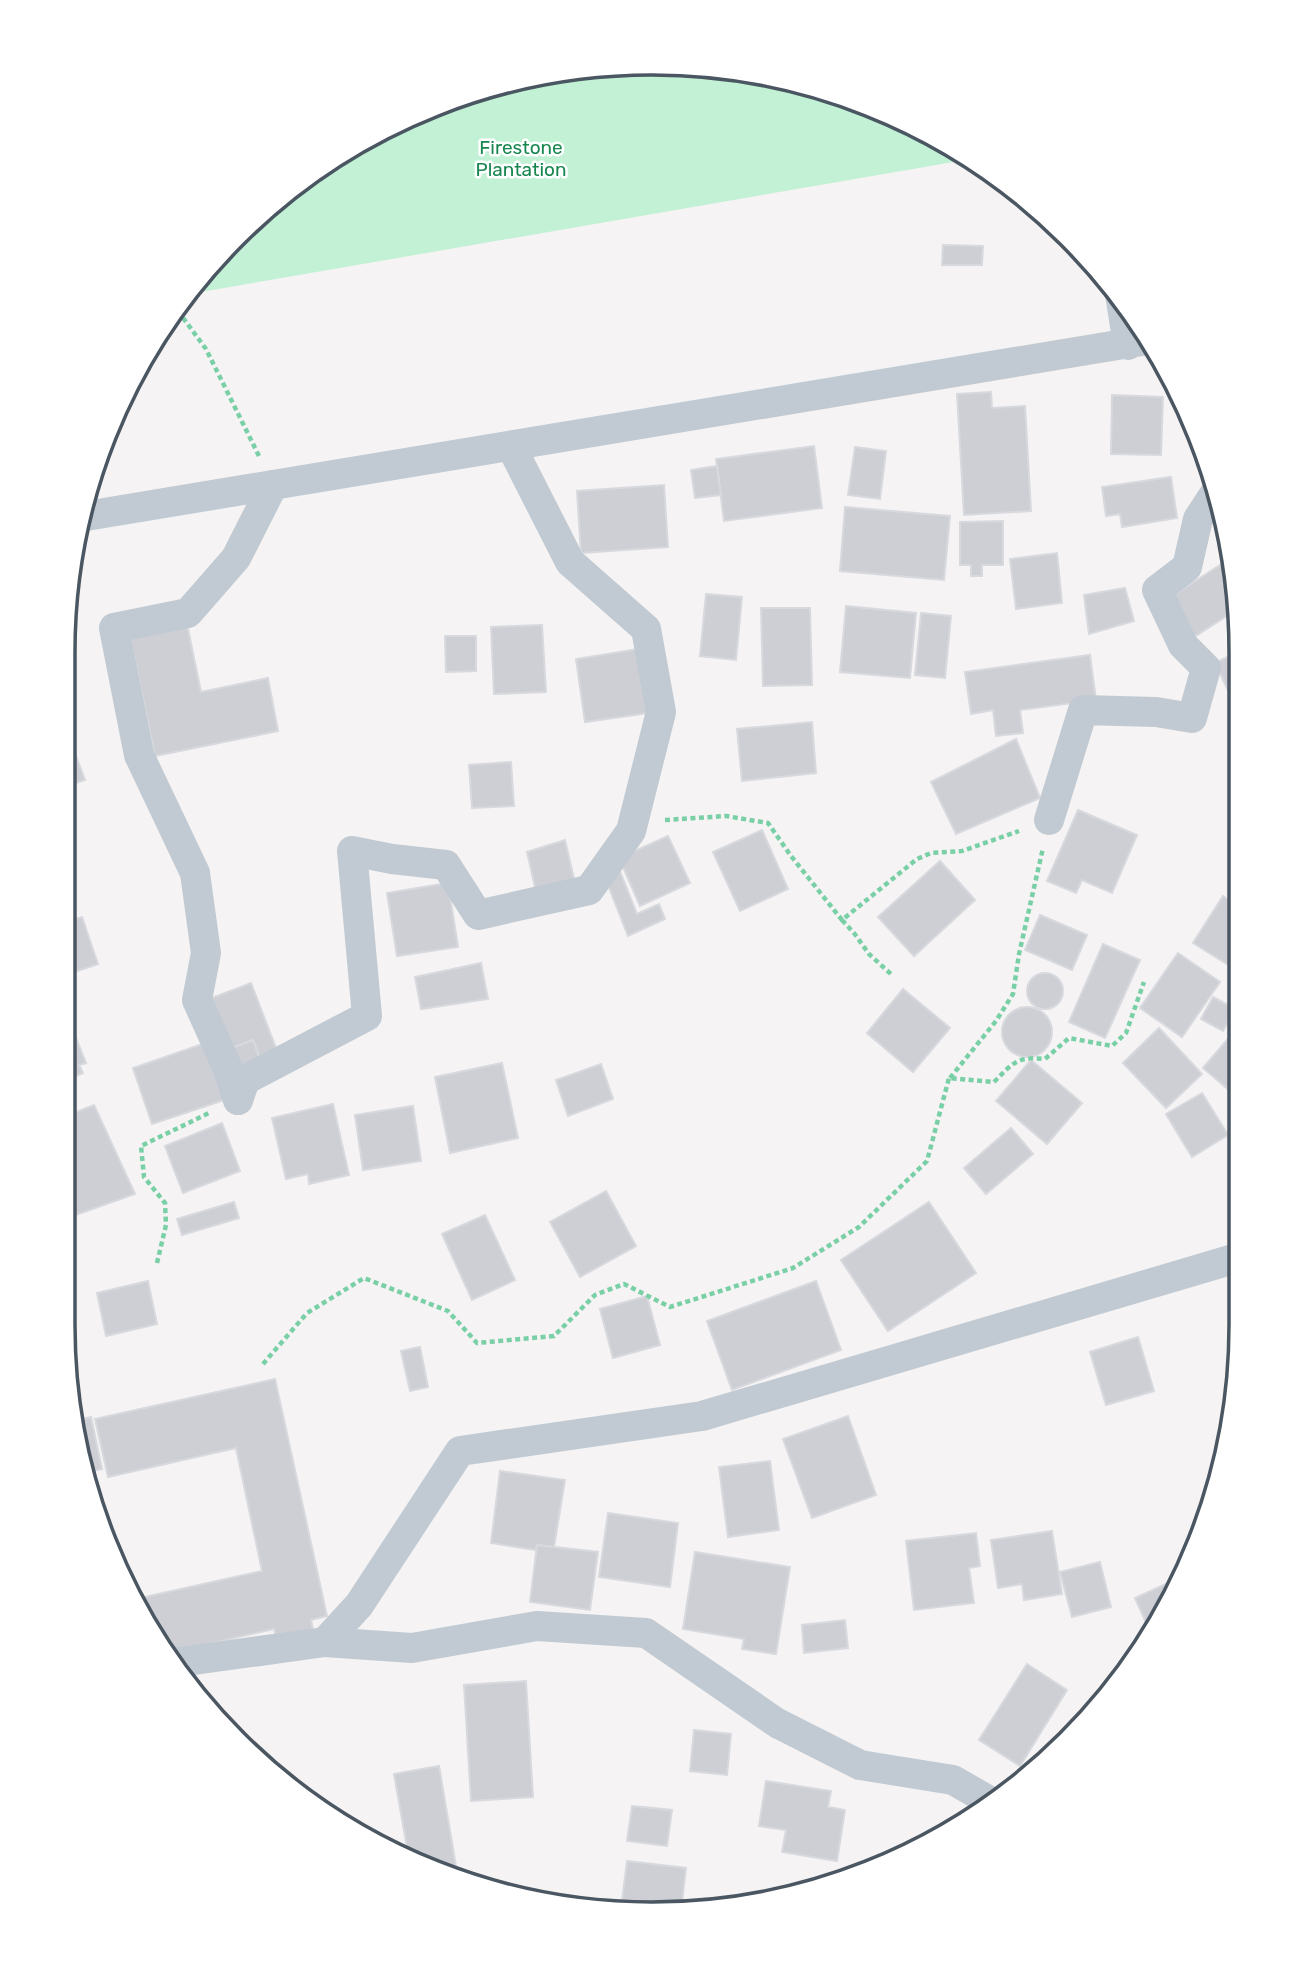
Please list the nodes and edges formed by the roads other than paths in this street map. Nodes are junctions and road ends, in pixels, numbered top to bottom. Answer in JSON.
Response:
{"nodes":[{"id":1,"x":1138,"y":342,"type":"edge"},
{"id":2,"x":511,"y":446,"type":"junction"},
{"id":3,"x":273,"y":485,"type":"junction"},
{"id":4,"x":1209,"y":502,"type":"edge"},
{"id":5,"x":92,"y":515,"type":"edge"},
{"id":6,"x":1049,"y":820,"type":"road end"},
{"id":7,"x":1229,"y":1260,"type":"edge"},
{"id":8,"x":325,"y":1643,"type":"junction"},
{"id":9,"x":184,"y":1661,"type":"edge"},
{"id":10,"x":983,"y":1797,"type":"edge"}],
"edges":[{"from":1,"to":2,"type":"street"},
{"from":2,"to":3,"type":"street"},
{"from":2,"to":3,"type":"street"},
{"from":3,"to":5,"type":"street"},
{"from":4,"to":6,"type":"street"},
{"from":7,"to":8,"type":"street"},
{"from":8,"to":9,"type":"street"},
{"from":8,"to":10,"type":"street"}]}
